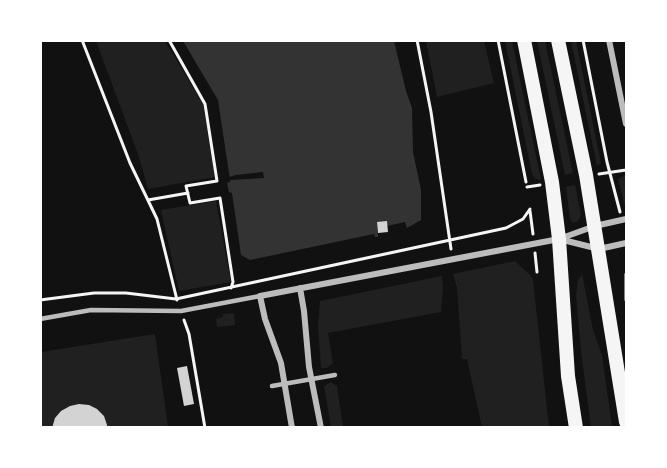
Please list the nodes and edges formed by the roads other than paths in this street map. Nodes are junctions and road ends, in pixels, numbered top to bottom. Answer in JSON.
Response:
{"nodes":[{"id":1,"x":524,"y":40,"type":"edge"},
{"id":2,"x":558,"y":40,"type":"edge"},
{"id":3,"x":609,"y":40,"type":"edge"},
{"id":4,"x":623,"y":92,"type":"edge"},
{"id":5,"x":627,"y":124,"type":"edge"},
{"id":6,"x":627,"y":219,"type":"edge"},
{"id":7,"x":595,"y":225,"type":"junction"},
{"id":8,"x":559,"y":238,"type":"junction"},
{"id":9,"x":627,"y":243,"type":"edge"},
{"id":10,"x":599,"y":249,"type":"junction"},
{"id":11,"x":300,"y":288,"type":"junction"},
{"id":12,"x":260,"y":296,"type":"junction"},
{"id":13,"x":40,"y":319,"type":"edge"},
{"id":14,"x":335,"y":375,"type":"dead end"},
{"id":15,"x":311,"y":380,"type":"junction"},
{"id":16,"x":285,"y":384,"type":"junction"},
{"id":17,"x":272,"y":386,"type":"dead end"},
{"id":18,"x":627,"y":423,"type":"edge"},
{"id":19,"x":292,"y":428,"type":"edge"},
{"id":20,"x":321,"y":428,"type":"edge"},
{"id":21,"x":576,"y":428,"type":"edge"},
{"id":22,"x":623,"y":428,"type":"edge"}],
"edges":[{"from":1,"to":8,"type":"main road"},
{"from":2,"to":7,"type":"main road"},
{"from":3,"to":4,"type":"street"},
{"from":4,"to":5,"type":"street"},
{"from":6,"to":7,"type":"street"},
{"from":7,"to":8,"type":"street"},
{"from":7,"to":10,"type":"main road"},
{"from":8,"to":10,"type":"street"},
{"from":8,"to":11,"type":"street"},
{"from":8,"to":21,"type":"main road"},
{"from":9,"to":10,"type":"street"},
{"from":10,"to":18,"type":"main road"},
{"from":11,"to":12,"type":"street"},
{"from":11,"to":15,"type":"street"},
{"from":12,"to":13,"type":"lane"},
{"from":12,"to":16,"type":"street"},
{"from":14,"to":15,"type":"lane"},
{"from":15,"to":16,"type":"lane"},
{"from":15,"to":20,"type":"street"},
{"from":16,"to":17,"type":"lane"},
{"from":16,"to":19,"type":"street"},
{"from":18,"to":22,"type":"street"}]}
